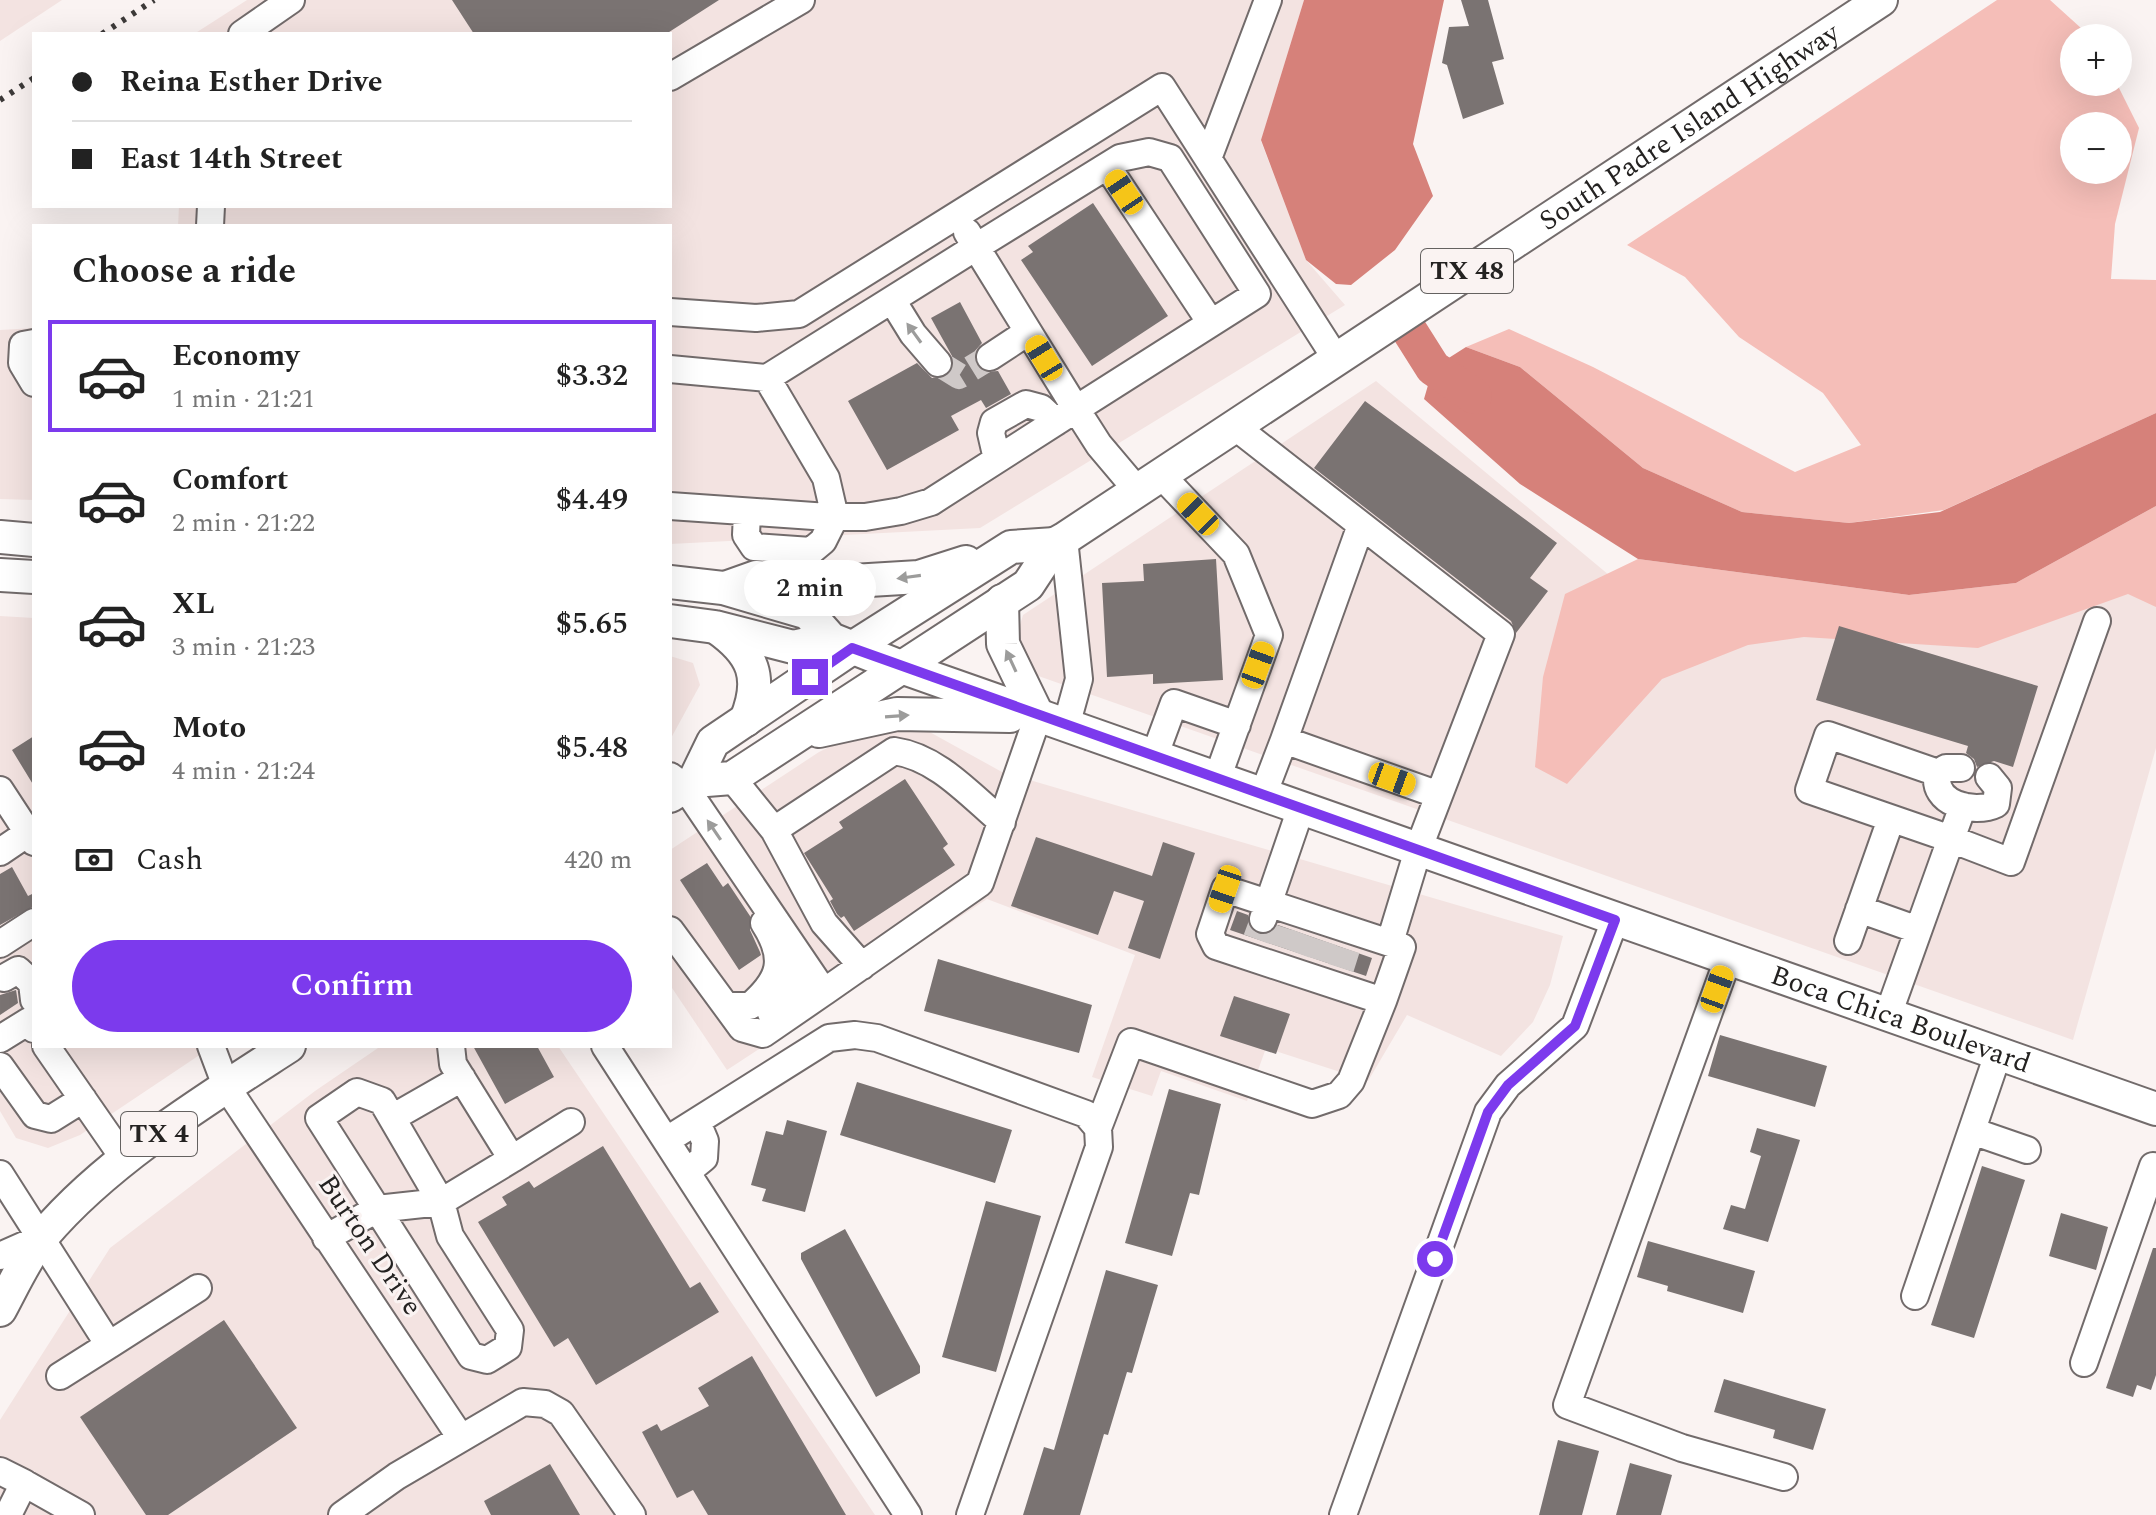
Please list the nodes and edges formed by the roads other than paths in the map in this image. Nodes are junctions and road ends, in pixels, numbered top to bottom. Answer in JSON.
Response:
{"nodes":[{"id":1,"x":291,"y":0,"type":"edge"},
{"id":2,"x":801,"y":0,"type":"edge"},
{"id":3,"x":1268,"y":0,"type":"edge"},
{"id":4,"x":1881,"y":0,"type":"edge"},
{"id":5,"x":772,"y":7,"type":"edge"},
{"id":6,"x":245,"y":32,"type":"edge"},
{"id":7,"x":672,"y":76,"type":"edge"},
{"id":8,"x":1203,"y":148,"type":"junction"},
{"id":9,"x":1170,"y":158,"type":"junction"},
{"id":10,"x":1107,"y":166,"type":"junction"},
{"id":11,"x":957,"y":215,"type":"junction"},
{"id":12,"x":1264,"y":244,"type":"junction"},
{"id":13,"x":976,"y":247,"type":"junction"},
{"id":14,"x":1236,"y":261,"type":"junction"},
{"id":15,"x":847,"y":284,"type":"junction"},
{"id":16,"x":892,"y":300,"type":"junction"},
{"id":17,"x":672,"y":312,"type":"edge"},
{"id":18,"x":866,"y":317,"type":"junction"},
{"id":19,"x":1211,"y":323,"type":"junction"},
{"id":20,"x":1028,"y":332,"type":"junction"},
{"id":21,"x":32,"y":343,"type":"edge"},
{"id":22,"x":990,"y":357,"type":"tunnel mouth"},
{"id":23,"x":1335,"y":357,"type":"junction"},
{"id":24,"x":938,"y":363,"type":"tunnel mouth"},
{"id":25,"x":672,"y":369,"type":"edge"},
{"id":26,"x":767,"y":378,"type":"junction"},
{"id":27,"x":32,"y":380,"type":"edge"},
{"id":28,"x":1066,"y":416,"type":"junction"},
{"id":29,"x":1233,"y":425,"type":"junction"},
{"id":30,"x":1148,"y":482,"type":"junction"},
{"id":31,"x":672,"y":506,"type":"edge"},
{"id":32,"x":747,"y":513,"type":"junction"},
{"id":33,"x":835,"y":517,"type":"junction"},
{"id":34,"x":1361,"y":525,"type":"junction"},
{"id":35,"x":0,"y":537,"type":"edge"},
{"id":36,"x":32,"y":540,"type":"edge"},
{"id":37,"x":1060,"y":542,"type":"junction"},
{"id":38,"x":1011,"y":547,"type":"junction"},
{"id":39,"x":0,"y":575,"type":"edge"},
{"id":40,"x":32,"y":577,"type":"edge"},
{"id":41,"x":672,"y":582,"type":"edge"},
{"id":42,"x":723,"y":588,"type":"junction"},
{"id":43,"x":1002,"y":601,"type":"junction"},
{"id":44,"x":672,"y":621,"type":"edge"},
{"id":45,"x":2097,"y":621,"type":"dead end"},
{"id":46,"x":715,"y":627,"type":"junction"},
{"id":47,"x":842,"y":644,"type":"junction"},
{"id":48,"x":901,"y":667,"type":"junction"},
{"id":49,"x":746,"y":720,"type":"junction"},
{"id":50,"x":1052,"y":721,"type":"junction"},
{"id":51,"x":1237,"y":725,"type":"junction"},
{"id":52,"x":793,"y":738,"type":"junction"},
{"id":53,"x":1284,"y":740,"type":"junction"},
{"id":54,"x":1154,"y":757,"type":"junction"},
{"id":55,"x":732,"y":778,"type":"junction"},
{"id":56,"x":1217,"y":779,"type":"junction"},
{"id":57,"x":680,"y":785,"type":"edge"},
{"id":58,"x":0,"y":790,"type":"edge"},
{"id":59,"x":1263,"y":795,"type":"junction"},
{"id":60,"x":1439,"y":795,"type":"junction"},
{"id":61,"x":2031,"y":804,"type":"junction"},
{"id":62,"x":1963,"y":806,"type":"junction"},
{"id":63,"x":1301,"y":808,"type":"junction"},
{"id":64,"x":1891,"y":819,"type":"junction"},
{"id":65,"x":1002,"y":822,"type":"junction"},
{"id":66,"x":774,"y":830,"type":"junction"},
{"id":67,"x":31,"y":838,"type":"edge"},
{"id":68,"x":1951,"y":839,"type":"junction"},
{"id":69,"x":1418,"y":850,"type":"junction"},
{"id":70,"x":0,"y":852,"type":"edge"},
{"id":71,"x":734,"y":859,"type":"junction"},
{"id":72,"x":1859,"y":909,"type":"junction"},
{"id":73,"x":1615,"y":920,"type":"junction"},
{"id":74,"x":32,"y":923,"type":"edge"},
{"id":75,"x":1918,"y":930,"type":"junction"},
{"id":76,"x":672,"y":932,"type":"edge"},
{"id":77,"x":1848,"y":941,"type":"dead end"},
{"id":78,"x":1390,"y":942,"type":"junction"},
{"id":79,"x":0,"y":944,"type":"edge"},
{"id":80,"x":1301,"y":944,"type":"junction"},
{"id":81,"x":1728,"y":959,"type":"junction"},
{"id":82,"x":862,"y":966,"type":"junction"},
{"id":83,"x":4,"y":978,"type":"dead end"},
{"id":84,"x":32,"y":983,"type":"edge"},
{"id":85,"x":824,"y":992,"type":"junction"},
{"id":86,"x":1383,"y":1001,"type":"junction"},
{"id":87,"x":738,"y":1006,"type":"junction"},
{"id":88,"x":32,"y":1014,"type":"edge"},
{"id":89,"x":1888,"y":1015,"type":"junction"},
{"id":90,"x":0,"y":1039,"type":"edge"},
{"id":91,"x":47,"y":1048,"type":"edge"},
{"id":92,"x":212,"y":1048,"type":"edge"},
{"id":93,"x":286,"y":1048,"type":"edge"},
{"id":94,"x":451,"y":1048,"type":"edge"},
{"id":95,"x":606,"y":1048,"type":"edge"},
{"id":96,"x":1998,"y":1054,"type":"junction"},
{"id":97,"x":0,"y":1066,"type":"edge"},
{"id":98,"x":462,"y":1078,"type":"junction"},
{"id":99,"x":226,"y":1086,"type":"junction"},
{"id":100,"x":83,"y":1099,"type":"junction"},
{"id":101,"x":2156,"y":1109,"type":"edge"},
{"id":102,"x":392,"y":1118,"type":"junction"},
{"id":103,"x":571,"y":1122,"type":"dead end"},
{"id":104,"x":697,"y":1122,"type":"junction"},
{"id":105,"x":1098,"y":1128,"type":"junction"},
{"id":106,"x":1972,"y":1131,"type":"junction"},
{"id":107,"x":667,"y":1140,"type":"junction"},
{"id":108,"x":2027,"y":1150,"type":"dead end"},
{"id":109,"x":512,"y":1159,"type":"junction"},
{"id":110,"x":125,"y":1160,"type":"junction"},
{"id":111,"x":2155,"y":1163,"type":"edge"},
{"id":112,"x":687,"y":1172,"type":"junction"},
{"id":113,"x":0,"y":1174,"type":"edge"},
{"id":114,"x":441,"y":1202,"type":"junction"},
{"id":115,"x":377,"y":1209,"type":"junction"},
{"id":116,"x":43,"y":1237,"type":"junction"},
{"id":117,"x":326,"y":1238,"type":"junction"},
{"id":118,"x":0,"y":1256,"type":"edge"},
{"id":119,"x":198,"y":1288,"type":"dead end"},
{"id":120,"x":1915,"y":1296,"type":"dead end"},
{"id":121,"x":0,"y":1310,"type":"edge"},
{"id":122,"x":109,"y":1345,"type":"junction"},
{"id":123,"x":2084,"y":1363,"type":"dead end"},
{"id":124,"x":60,"y":1376,"type":"dead end"},
{"id":125,"x":461,"y":1438,"type":"junction"},
{"id":126,"x":0,"y":1471,"type":"edge"},
{"id":127,"x":1784,"y":1477,"type":"dead end"},
{"id":128,"x":24,"y":1483,"type":"junction"},
{"id":129,"x":8,"y":1515,"type":"edge"},
{"id":130,"x":81,"y":1515,"type":"edge"},
{"id":131,"x":342,"y":1515,"type":"edge"},
{"id":132,"x":632,"y":1515,"type":"edge"},
{"id":133,"x":908,"y":1515,"type":"edge"},
{"id":134,"x":970,"y":1515,"type":"edge"},
{"id":135,"x":1343,"y":1515,"type":"edge"}],
"edges":[{"from":1,"to":6,"type":"street"},
{"from":2,"to":5,"type":"street"},
{"from":3,"to":8,"type":"street"},
{"from":4,"to":23,"type":"main road","name":"South Padre Island Highway","number":"TX 48"},
{"from":5,"to":7,"type":"street"},
{"from":8,"to":9,"type":"street"},
{"from":8,"to":11,"type":"street"},
{"from":8,"to":12,"type":"street"},
{"from":9,"to":10,"type":"street"},
{"from":9,"to":14,"type":"street"},
{"from":10,"to":13,"type":"street"},
{"from":10,"to":19,"type":"street"},
{"from":11,"to":13,"type":"street"},
{"from":11,"to":15,"type":"street"},
{"from":12,"to":14,"type":"street"},
{"from":12,"to":23,"type":"street"},
{"from":13,"to":16,"type":"street"},
{"from":13,"to":20,"type":"street"},
{"from":14,"to":19,"type":"street"},
{"from":15,"to":17,"type":"street"},
{"from":15,"to":18,"type":"street"},
{"from":16,"to":18,"type":"street"},
{"from":24,"to":16,"type":"street","one_way":true},
{"from":18,"to":26,"type":"street"},
{"from":19,"to":28,"type":"street"},
{"from":20,"to":22,"type":"street"},
{"from":20,"to":28,"type":"street"},
{"from":21,"to":27,"type":"street"},
{"from":23,"to":29,"type":"main road","name":"South Padre Island Highway","number":"TX 48"},
{"from":25,"to":26,"type":"street"},
{"from":26,"to":33,"type":"street"},
{"from":28,"to":30,"type":"street"},
{"from":28,"to":33,"type":"street"},
{"from":29,"to":30,"type":"main road","name":"South Padre Island Highway","number":"TX 48"},
{"from":29,"to":34,"type":"street"},
{"from":30,"to":37,"type":"main road","name":"South Padre Island Highway","number":"TX 48"},
{"from":30,"to":51,"type":"street"},
{"from":31,"to":32,"type":"street"},
{"from":32,"to":33,"type":"street"},
{"from":32,"to":33,"type":"street"},
{"from":34,"to":53,"type":"street"},
{"from":34,"to":60,"type":"street"},
{"from":35,"to":36,"type":"main road"},
{"from":37,"to":38,"type":"main road","name":"South Padre Island Highway","number":"TX 48"},
{"from":37,"to":43,"type":"main road","name":"South Padre Island Highway","number":"TX 48"},
{"from":37,"to":50,"type":"street"},
{"from":38,"to":42,"type":"main road","number":"TX 48","one_way":true},
{"from":38,"to":47,"type":"main road","name":"South Padre Island Highway"},
{"from":39,"to":40,"type":"main road"},
{"from":41,"to":42,"type":"main road","name":"Boca Chica Boulevard","number":"TX 48"},
{"from":42,"to":47,"type":"main road","name":"Boca Chica Boulevard","number":"TX 48"},
{"from":43,"to":48,"type":"main road","name":"South Padre Island Highway","number":"TX 48"},
{"from":50,"to":43,"type":"main road","one_way":true},
{"from":44,"to":46,"type":"main road"},
{"from":45,"to":61,"type":"street"},
{"from":46,"to":47,"type":"main road"},
{"from":46,"to":49,"type":"main road"},
{"from":47,"to":48,"type":"main road","name":"Boca Chica Boulevard"},
{"from":47,"to":49,"type":"main road","name":"South Padre Island Highway"},
{"from":48,"to":50,"type":"main road","name":"Boca Chica Boulevard"},
{"from":48,"to":52,"type":"main road","name":"South Padre Island Highway"},
{"from":49,"to":57,"type":"main road","name":"South Padre Island Highway"},
{"from":52,"to":50,"type":"main road","one_way":true},
{"from":50,"to":54,"type":"main road","name":"Boca Chica Boulevard"},
{"from":50,"to":65,"type":"street"},
{"from":51,"to":54,"type":"street"},
{"from":51,"to":56,"type":"street"},
{"from":52,"to":55,"type":"main road","name":"South Padre Island Highway"},
{"from":53,"to":59,"type":"street"},
{"from":53,"to":60,"type":"street"},
{"from":54,"to":56,"type":"main road","name":"Boca Chica Boulevard"},
{"from":55,"to":57,"type":"main road"},
{"from":55,"to":66,"type":"street"},
{"from":56,"to":59,"type":"main road","name":"Boca Chica Boulevard"},
{"from":71,"to":57,"type":"street","one_way":true},
{"from":58,"to":67,"type":"street"},
{"from":59,"to":63,"type":"main road","name":"Boca Chica Boulevard"},
{"from":60,"to":69,"type":"street"},
{"from":61,"to":62,"type":"street"},
{"from":61,"to":68,"type":"street"},
{"from":62,"to":64,"type":"street"},
{"from":62,"to":68,"type":"street"},
{"from":63,"to":69,"type":"main road","name":"Boca Chica Boulevard"},
{"from":63,"to":80,"type":"street"},
{"from":64,"to":68,"type":"street"},
{"from":64,"to":72,"type":"street"},
{"from":65,"to":66,"type":"street"},
{"from":65,"to":82,"type":"street"},
{"from":66,"to":82,"type":"street"},
{"from":67,"to":70,"type":"street"},
{"from":68,"to":75,"type":"street"},
{"from":69,"to":73,"type":"main road","name":"Boca Chica Boulevard"},
{"from":69,"to":78,"type":"street"},
{"from":71,"to":85,"type":"street"},
{"from":71,"to":87,"type":"street"},
{"from":72,"to":75,"type":"street"},
{"from":72,"to":77,"type":"street"},
{"from":73,"to":81,"type":"main road","name":"Boca Chica Boulevard"},
{"from":73,"to":135,"type":"street"},
{"from":74,"to":79,"type":"street"},
{"from":75,"to":89,"type":"street"},
{"from":76,"to":87,"type":"street"},
{"from":78,"to":80,"type":"street"},
{"from":78,"to":86,"type":"street"},
{"from":80,"to":86,"type":"street"},
{"from":81,"to":89,"type":"main road","name":"Boca Chica Boulevard"},
{"from":81,"to":127,"type":"street"},
{"from":82,"to":85,"type":"street"},
{"from":83,"to":84,"type":"street"},
{"from":85,"to":87,"type":"street"},
{"from":86,"to":105,"type":"street"},
{"from":88,"to":90,"type":"street"},
{"from":89,"to":96,"type":"main road","name":"Boca Chica Boulevard"},
{"from":91,"to":100,"type":"street"},
{"from":92,"to":99,"type":"street","name":"Burton Drive"},
{"from":93,"to":99,"type":"main road","number":"TX 4"},
{"from":94,"to":98,"type":"street"},
{"from":95,"to":107,"type":"street"},
{"from":96,"to":101,"type":"main road","name":"Boca Chica Boulevard"},
{"from":96,"to":106,"type":"street"},
{"from":97,"to":100,"type":"street"},
{"from":98,"to":102,"type":"street"},
{"from":98,"to":109,"type":"street"},
{"from":99,"to":110,"type":"main road","number":"TX 4"},
{"from":99,"to":117,"type":"street","name":"Burton Drive"},
{"from":100,"to":110,"type":"street"},
{"from":102,"to":114,"type":"street"},
{"from":102,"to":115,"type":"street"},
{"from":103,"to":109,"type":"street"},
{"from":104,"to":105,"type":"street"},
{"from":104,"to":107,"type":"street"},
{"from":104,"to":112,"type":"street"},
{"from":105,"to":134,"type":"street"},
{"from":106,"to":108,"type":"street"},
{"from":106,"to":120,"type":"street"},
{"from":107,"to":112,"type":"street"},
{"from":109,"to":114,"type":"street"},
{"from":110,"to":116,"type":"main road","number":"TX 4"},
{"from":111,"to":123,"type":"street"},
{"from":112,"to":133,"type":"street"},
{"from":113,"to":116,"type":"street"},
{"from":114,"to":115,"type":"street"},
{"from":114,"to":115,"type":"street"},
{"from":115,"to":117,"type":"street"},
{"from":116,"to":118,"type":"street"},
{"from":116,"to":121,"type":"main road","number":"TX 4"},
{"from":116,"to":122,"type":"street"},
{"from":117,"to":125,"type":"street","name":"Burton Drive"},
{"from":119,"to":122,"type":"street"},
{"from":122,"to":124,"type":"street"},
{"from":125,"to":131,"type":"street"},
{"from":125,"to":132,"type":"street"},
{"from":126,"to":128,"type":"street"},
{"from":128,"to":129,"type":"street"},
{"from":128,"to":130,"type":"street"}]}
